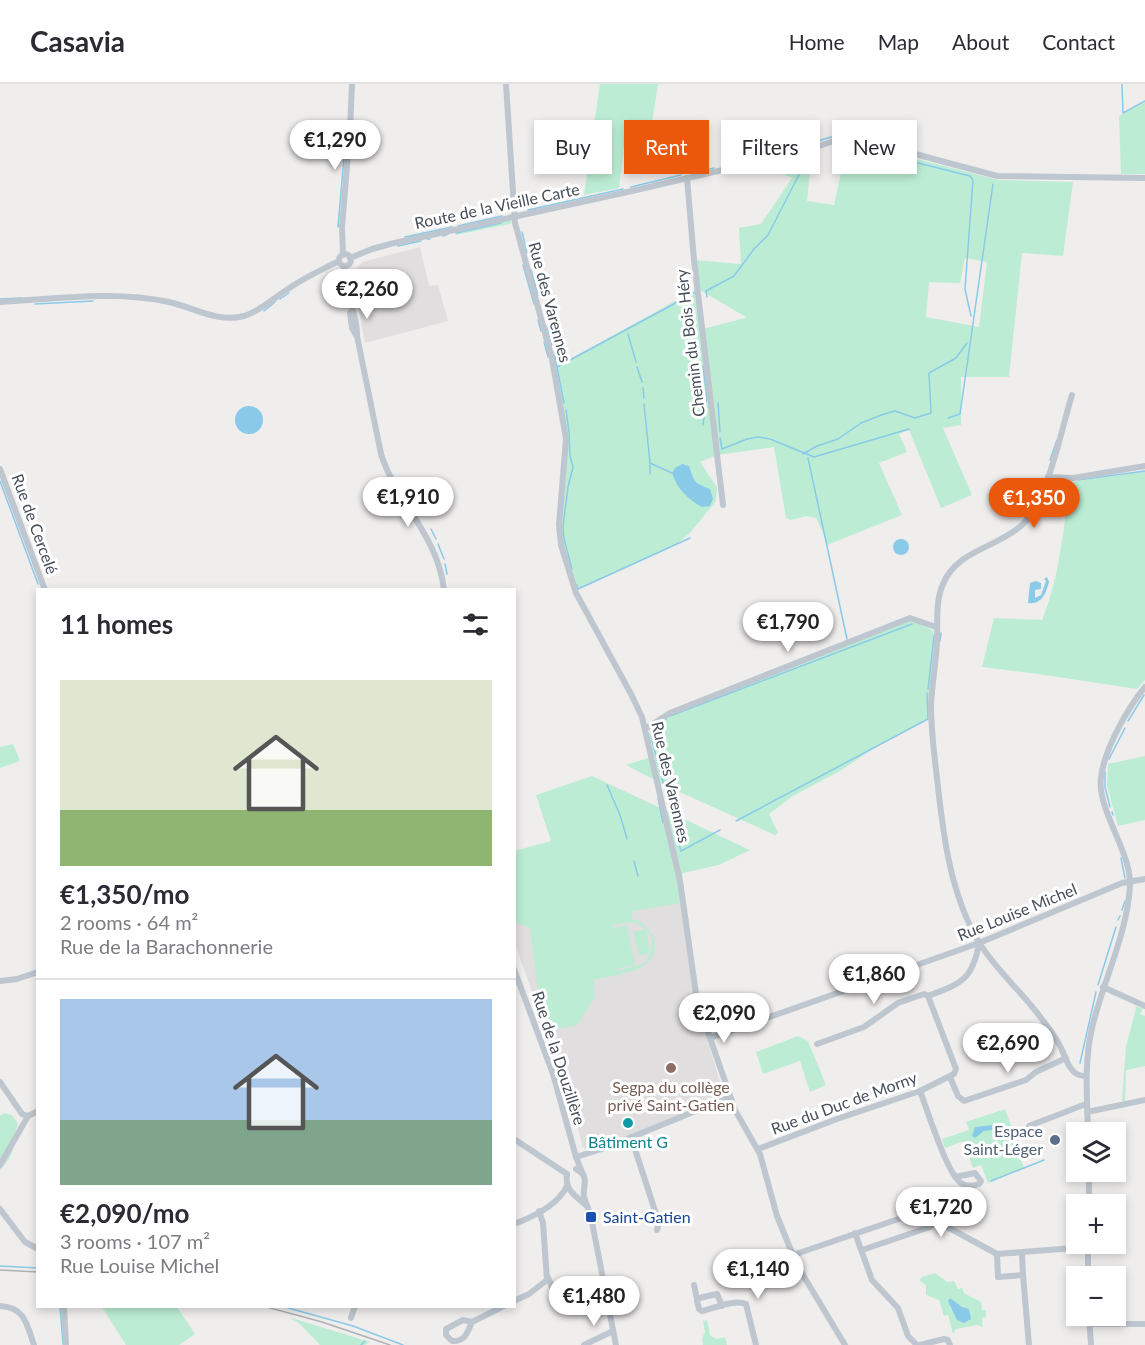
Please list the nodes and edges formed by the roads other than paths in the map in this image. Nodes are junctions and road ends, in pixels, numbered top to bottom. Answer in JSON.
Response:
{"nodes":[{"id":1,"x":352,"y":84,"type":"edge"},
{"id":2,"x":506,"y":84,"type":"edge"},
{"id":3,"x":687,"y":178,"type":"junction"},
{"id":4,"x":1145,"y":178,"type":"edge"},
{"id":5,"x":514,"y":216,"type":"junction"},
{"id":6,"x":342,"y":260,"type":"junction"},
{"id":7,"x":0,"y":302,"type":"edge"},
{"id":8,"x":1072,"y":395,"type":"dead end"},
{"id":9,"x":1145,"y":466,"type":"edge"},
{"id":10,"x":0,"y":469,"type":"edge"},
{"id":11,"x":1048,"y":477,"type":"junction"},
{"id":12,"x":723,"y":505,"type":"dead end"},
{"id":13,"x":44,"y":588,"type":"edge"},
{"id":14,"x":444,"y":588,"type":"edge"},
{"id":15,"x":936,"y":627,"type":"junction"},
{"id":16,"x":1145,"y":687,"type":"edge"},
{"id":17,"x":645,"y":729,"type":"junction"},
{"id":18,"x":1145,"y":879,"type":"edge"},
{"id":19,"x":1130,"y":881,"type":"junction"},
{"id":20,"x":980,"y":943,"type":"junction"},
{"id":21,"x":36,"y":973,"type":"edge"},
{"id":22,"x":516,"y":974,"type":"edge"},
{"id":23,"x":0,"y":981,"type":"edge"},
{"id":24,"x":1103,"y":987,"type":"junction"},
{"id":25,"x":928,"y":996,"type":"junction"},
{"id":26,"x":1145,"y":1006,"type":"edge"},
{"id":27,"x":710,"y":1038,"type":"junction"},
{"id":28,"x":817,"y":1044,"type":"dead end"},
{"id":29,"x":1066,"y":1058,"type":"junction"},
{"id":30,"x":1086,"y":1076,"type":"junction"},
{"id":31,"x":950,"y":1077,"type":"junction"},
{"id":32,"x":0,"y":1082,"type":"edge"},
{"id":33,"x":920,"y":1091,"type":"junction"},
{"id":34,"x":730,"y":1097,"type":"junction"},
{"id":35,"x":1145,"y":1100,"type":"edge"},
{"id":36,"x":1086,"y":1104,"type":"junction"},
{"id":37,"x":36,"y":1112,"type":"edge"},
{"id":38,"x":1087,"y":1112,"type":"junction"},
{"id":39,"x":28,"y":1116,"type":"junction"},
{"id":40,"x":1088,"y":1122,"type":"edge"},
{"id":41,"x":1029,"y":1126,"type":"dead end"},
{"id":42,"x":631,"y":1137,"type":"junction"},
{"id":43,"x":516,"y":1140,"type":"edge"},
{"id":44,"x":758,"y":1149,"type":"junction"},
{"id":45,"x":576,"y":1157,"type":"junction"},
{"id":46,"x":0,"y":1165,"type":"edge"},
{"id":47,"x":576,"y":1169,"type":"junction"},
{"id":48,"x":567,"y":1174,"type":"junction"},
{"id":49,"x":955,"y":1176,"type":"dead end"},
{"id":50,"x":584,"y":1177,"type":"junction"},
{"id":51,"x":567,"y":1186,"type":"junction"},
{"id":52,"x":584,"y":1192,"type":"junction"},
{"id":53,"x":574,"y":1194,"type":"junction"},
{"id":54,"x":559,"y":1198,"type":"junction"},
{"id":55,"x":588,"y":1206,"type":"junction"},
{"id":56,"x":0,"y":1209,"type":"edge"},
{"id":57,"x":539,"y":1211,"type":"junction"},
{"id":58,"x":936,"y":1221,"type":"junction"},
{"id":59,"x":516,"y":1223,"type":"edge"},
{"id":60,"x":657,"y":1230,"type":"dead end"},
{"id":61,"x":855,"y":1233,"type":"junction"},
{"id":62,"x":36,"y":1248,"type":"edge"},
{"id":63,"x":1066,"y":1248,"type":"edge"},
{"id":64,"x":862,"y":1250,"type":"junction"},
{"id":65,"x":1022,"y":1253,"type":"junction"},
{"id":66,"x":793,"y":1254,"type":"junction"},
{"id":67,"x":997,"y":1254,"type":"junction"},
{"id":68,"x":1023,"y":1275,"type":"junction"},
{"id":69,"x":548,"y":1277,"type":"junction"},
{"id":70,"x":694,"y":1285,"type":"dead end"},
{"id":71,"x":556,"y":1297,"type":"dead end"},
{"id":72,"x":697,"y":1299,"type":"junction"},
{"id":73,"x":516,"y":1300,"type":"edge"},
{"id":74,"x":0,"y":1306,"type":"edge"},
{"id":75,"x":722,"y":1306,"type":"junction"},
{"id":76,"x":64,"y":1308,"type":"edge"},
{"id":77,"x":354,"y":1308,"type":"edge"},
{"id":78,"x":500,"y":1308,"type":"edge"},
{"id":79,"x":351,"y":1318,"type":"dead end"},
{"id":80,"x":472,"y":1322,"type":"dead end"},
{"id":81,"x":1126,"y":1324,"type":"edge"},
{"id":82,"x":1145,"y":1324,"type":"edge"},
{"id":83,"x":1090,"y":1326,"type":"edge"},
{"id":84,"x":613,"y":1331,"type":"junction"},
{"id":85,"x":34,"y":1345,"type":"edge"},
{"id":86,"x":66,"y":1345,"type":"edge"},
{"id":87,"x":584,"y":1345,"type":"edge"},
{"id":88,"x":616,"y":1345,"type":"edge"},
{"id":89,"x":756,"y":1345,"type":"edge"},
{"id":90,"x":845,"y":1345,"type":"edge"},
{"id":91,"x":919,"y":1345,"type":"edge"},
{"id":92,"x":950,"y":1345,"type":"edge"},
{"id":93,"x":1029,"y":1345,"type":"edge"},
{"id":94,"x":1091,"y":1345,"type":"edge"}],
"edges":[{"from":1,"to":6,"type":"street"},
{"from":2,"to":5,"type":"street","name":"Rue des Varennes"},
{"from":3,"to":4,"type":"street","name":"Route de la Vieille Carte"},
{"from":3,"to":5,"type":"street","name":"Route de la Vieille Carte"},
{"from":3,"to":12,"type":"street","name":"Chemin du Bois Héry"},
{"from":5,"to":6,"type":"street","name":"Route de la Vieille Carte"},
{"from":5,"to":17,"type":"street","name":"Rue des Varennes"},
{"from":6,"to":7,"type":"street"},
{"from":6,"to":14,"type":"street"},
{"from":8,"to":11,"type":"street"},
{"from":9,"to":11,"type":"street"},
{"from":10,"to":13,"type":"street","name":"Rue de Cercelé"},
{"from":11,"to":15,"type":"street"},
{"from":15,"to":17,"type":"street"},
{"from":15,"to":20,"type":"street"},
{"from":16,"to":19,"type":"street"},
{"from":17,"to":27,"type":"street","name":"Rue des Varennes"},
{"from":18,"to":19,"type":"street","name":"Rue Louise Michel"},
{"from":19,"to":20,"type":"street","name":"Rue Louise Michel"},
{"from":19,"to":24,"type":"street"},
{"from":20,"to":25,"type":"street"},
{"from":20,"to":27,"type":"street","name":"Rue Louise Michel"},
{"from":20,"to":29,"type":"street"},
{"from":21,"to":23,"type":"street"},
{"from":22,"to":45,"type":"street","name":"Rue de la Douzillère"},
{"from":24,"to":26,"type":"street"},
{"from":24,"to":30,"type":"street"},
{"from":25,"to":28,"type":"street"},
{"from":25,"to":31,"type":"street"},
{"from":27,"to":34,"type":"street","name":"Rue des Varennes"},
{"from":29,"to":30,"type":"street"},
{"from":29,"to":31,"type":"street"},
{"from":30,"to":36,"type":"street"},
{"from":31,"to":33,"type":"street","name":"Rue du Duc de Morny"},
{"from":32,"to":39,"type":"street"},
{"from":33,"to":44,"type":"street","name":"Rue du Duc de Morny"},
{"from":33,"to":49,"type":"street"},
{"from":34,"to":42,"type":"street"},
{"from":34,"to":44,"type":"street","name":"Rue des Varennes"},
{"from":35,"to":38,"type":"street"},
{"from":36,"to":38,"type":"street"},
{"from":36,"to":41,"type":"street"},
{"from":37,"to":39,"type":"street"},
{"from":38,"to":40,"type":"street"},
{"from":39,"to":46,"type":"street"},
{"from":42,"to":45,"type":"street"},
{"from":42,"to":60,"type":"street"},
{"from":43,"to":48,"type":"street"},
{"from":44,"to":66,"type":"street","name":"Rue des Varennes"},
{"from":45,"to":47,"type":"street","name":"Rue de la Douzillère"},
{"from":45,"to":50,"type":"street","name":"Rue de la Douzillère"},
{"from":47,"to":48,"type":"street"},
{"from":47,"to":50,"type":"street"},
{"from":48,"to":51,"type":"street"},
{"from":50,"to":52,"type":"street"},
{"from":51,"to":53,"type":"street"},
{"from":51,"to":54,"type":"street"},
{"from":52,"to":53,"type":"street"},
{"from":52,"to":55,"type":"street"},
{"from":53,"to":54,"type":"street"},
{"from":53,"to":55,"type":"street"},
{"from":54,"to":57,"type":"street"},
{"from":55,"to":84,"type":"street"},
{"from":56,"to":62,"type":"street"},
{"from":57,"to":59,"type":"street"},
{"from":57,"to":69,"type":"street"},
{"from":58,"to":61,"type":"street"},
{"from":58,"to":64,"type":"street"},
{"from":58,"to":67,"type":"street"},
{"from":61,"to":64,"type":"street"},
{"from":61,"to":66,"type":"street"},
{"from":63,"to":65,"type":"street"},
{"from":64,"to":91,"type":"street"},
{"from":65,"to":67,"type":"street"},
{"from":65,"to":68,"type":"street"},
{"from":66,"to":90,"type":"street","name":"Rue des Varennes"},
{"from":67,"to":68,"type":"street"},
{"from":68,"to":93,"type":"street"},
{"from":69,"to":71,"type":"street"},
{"from":69,"to":73,"type":"street"},
{"from":70,"to":72,"type":"street"},
{"from":72,"to":75,"type":"street"},
{"from":72,"to":75,"type":"street"},
{"from":74,"to":85,"type":"street"},
{"from":75,"to":89,"type":"street"},
{"from":76,"to":86,"type":"street"},
{"from":77,"to":79,"type":"street"},
{"from":78,"to":80,"type":"street"},
{"from":81,"to":82,"type":"street"},
{"from":83,"to":94,"type":"street"},
{"from":84,"to":87,"type":"street"},
{"from":84,"to":88,"type":"street"},
{"from":91,"to":92,"type":"street"}]}
